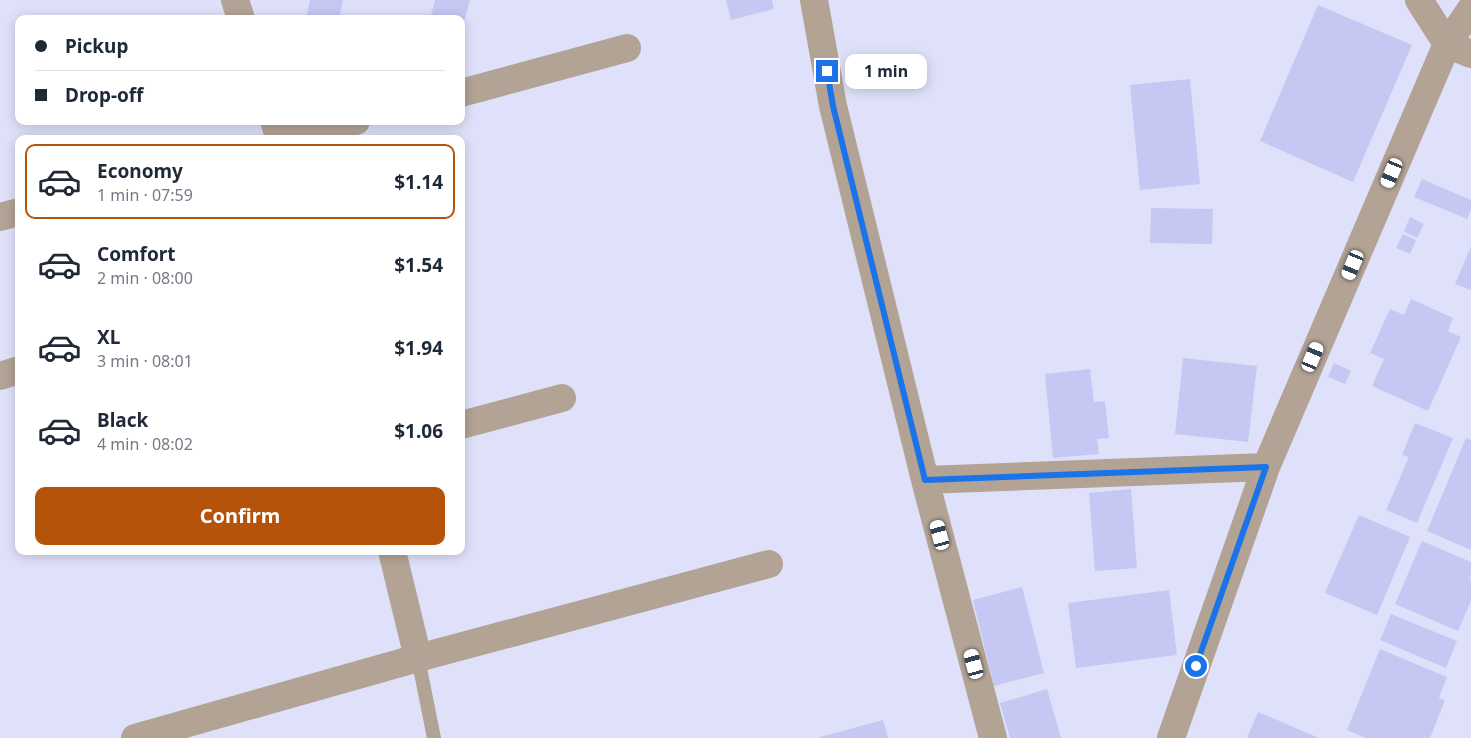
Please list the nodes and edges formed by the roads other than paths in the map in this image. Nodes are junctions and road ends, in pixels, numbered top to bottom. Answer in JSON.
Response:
{"nodes":[{"id":1,"x":235,"y":0,"type":"edge"},
{"id":2,"x":814,"y":0,"type":"edge"},
{"id":3,"x":1419,"y":0,"type":"edge"},
{"id":4,"x":1471,"y":9,"type":"edge"},
{"id":5,"x":240,"y":15,"type":"edge"},
{"id":6,"x":627,"y":48,"type":"dead end"},
{"id":7,"x":1459,"y":49,"type":"edge"},
{"id":8,"x":465,"y":92,"type":"edge"},
{"id":9,"x":342,"y":125,"type":"edge"},
{"id":10,"x":305,"y":135,"type":"edge"},
{"id":11,"x":15,"y":213,"type":"edge"},
{"id":12,"x":0,"y":217,"type":"edge"},
{"id":13,"x":15,"y":371,"type":"edge"},
{"id":14,"x":0,"y":376,"type":"edge"},
{"id":15,"x":562,"y":398,"type":"dead end"},
{"id":16,"x":465,"y":424,"type":"edge"},
{"id":17,"x":1266,"y":467,"type":"junction"},
{"id":18,"x":925,"y":480,"type":"junction"},
{"id":19,"x":393,"y":555,"type":"edge"},
{"id":20,"x":769,"y":564,"type":"dead end"},
{"id":21,"x":418,"y":658,"type":"junction"},
{"id":22,"x":135,"y":738,"type":"edge"},
{"id":23,"x":434,"y":738,"type":"edge"},
{"id":24,"x":993,"y":738,"type":"edge"},
{"id":25,"x":1171,"y":738,"type":"edge"}],
"edges":[{"from":1,"to":5,"type":"street"},
{"from":2,"to":18,"type":"street"},
{"from":3,"to":7,"type":"street"},
{"from":4,"to":7,"type":"street"},
{"from":6,"to":8,"type":"street"},
{"from":7,"to":17,"type":"street"},
{"from":9,"to":10,"type":"street"},
{"from":11,"to":12,"type":"street"},
{"from":13,"to":14,"type":"street"},
{"from":15,"to":16,"type":"street"},
{"from":17,"to":18,"type":"street"},
{"from":17,"to":25,"type":"street"},
{"from":18,"to":24,"type":"street"},
{"from":19,"to":21,"type":"street"},
{"from":20,"to":21,"type":"street"},
{"from":21,"to":22,"type":"street"},
{"from":21,"to":23,"type":"lane"}]}
